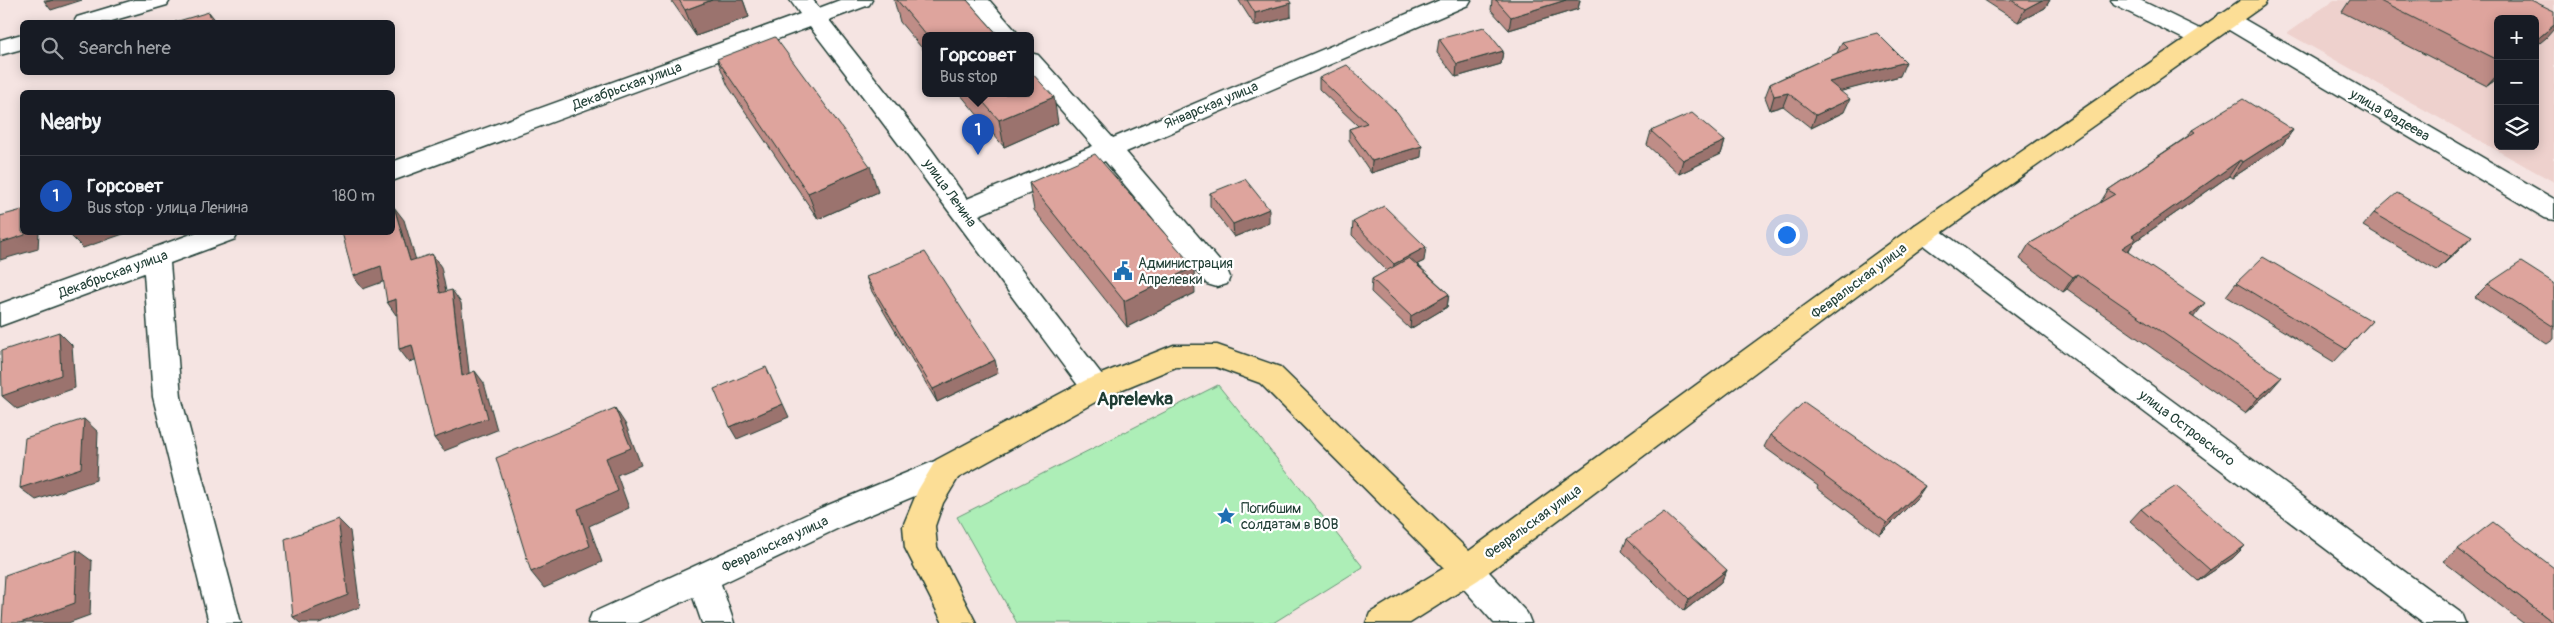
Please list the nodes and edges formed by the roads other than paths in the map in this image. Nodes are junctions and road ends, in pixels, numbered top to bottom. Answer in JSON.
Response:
{"nodes":[{"id":1,"x":159,"y":0,"type":"edge"},
{"id":2,"x":861,"y":0,"type":"edge"},
{"id":3,"x":977,"y":0,"type":"edge"},
{"id":4,"x":1460,"y":0,"type":"edge"},
{"id":5,"x":2122,"y":0,"type":"edge"},
{"id":6,"x":2256,"y":0,"type":"edge"},
{"id":7,"x":808,"y":9,"type":"edge"},
{"id":8,"x":2227,"y":19,"type":"junction"},
{"id":9,"x":92,"y":20,"type":"edge"},
{"id":10,"x":1006,"y":32,"type":"edge"},
{"id":11,"x":2200,"y":38,"type":"junction"},
{"id":12,"x":20,"y":43,"type":"edge"},
{"id":13,"x":0,"y":48,"type":"edge"},
{"id":14,"x":1034,"y":65,"type":"edge"},
{"id":15,"x":1109,"y":149,"type":"junction"},
{"id":16,"x":395,"y":171,"type":"edge"},
{"id":17,"x":2554,"y":211,"type":"edge"},
{"id":18,"x":962,"y":212,"type":"junction"},
{"id":19,"x":1924,"y":232,"type":"junction"},
{"id":20,"x":218,"y":235,"type":"edge"},
{"id":21,"x":156,"y":258,"type":"junction"},
{"id":22,"x":1217,"y":277,"type":"dead end"},
{"id":23,"x":0,"y":314,"type":"edge"},
{"id":24,"x":1096,"y":388,"type":"junction"},
{"id":25,"x":947,"y":469,"type":"junction"},
{"id":26,"x":1468,"y":570,"type":"junction"},
{"id":27,"x":703,"y":578,"type":"junction"},
{"id":28,"x":225,"y":623,"type":"edge"},
{"id":29,"x":604,"y":623,"type":"edge"},
{"id":30,"x":718,"y":623,"type":"edge"},
{"id":31,"x":960,"y":623,"type":"edge"},
{"id":32,"x":1382,"y":623,"type":"edge"},
{"id":33,"x":1515,"y":623,"type":"edge"},
{"id":34,"x":2449,"y":623,"type":"edge"}],
"edges":[{"from":1,"to":9,"type":"street"},
{"from":2,"to":7,"type":"street","name":"Декабрьская улица"},
{"from":3,"to":10,"type":"street"},
{"from":4,"to":15,"type":"street","name":"Январская улица"},
{"from":5,"to":11,"type":"street"},
{"from":6,"to":8,"type":"main road","name":"Февральская улица"},
{"from":7,"to":16,"type":"street","name":"Декабрьская улица"},
{"from":7,"to":18,"type":"street","name":"улица Ленина"},
{"from":8,"to":11,"type":"main road","name":"Февральская улица"},
{"from":8,"to":17,"type":"street","name":"улица Фадеева"},
{"from":11,"to":19,"type":"main road","name":"Февральская улица"},
{"from":12,"to":13,"type":"street"},
{"from":14,"to":15,"type":"street"},
{"from":15,"to":18,"type":"street","name":"Январская улица"},
{"from":15,"to":22,"type":"street"},
{"from":18,"to":24,"type":"street","name":"улица Ленина"},
{"from":19,"to":26,"type":"main road","name":"Февральская улица"},
{"from":19,"to":34,"type":"street","name":"улица Островского"},
{"from":20,"to":21,"type":"street","name":"Декабрьская улица"},
{"from":21,"to":23,"type":"street","name":"Декабрьская улица"},
{"from":21,"to":28,"type":"street"},
{"from":24,"to":25,"type":"main road"},
{"from":24,"to":26,"type":"main road"},
{"from":25,"to":27,"type":"street","name":"Февральская улица"},
{"from":25,"to":31,"type":"main road"},
{"from":26,"to":32,"type":"main road","name":"Февральская улица"},
{"from":26,"to":33,"type":"street"},
{"from":27,"to":29,"type":"street","name":"Февральская улица"},
{"from":27,"to":30,"type":"street"}]}
